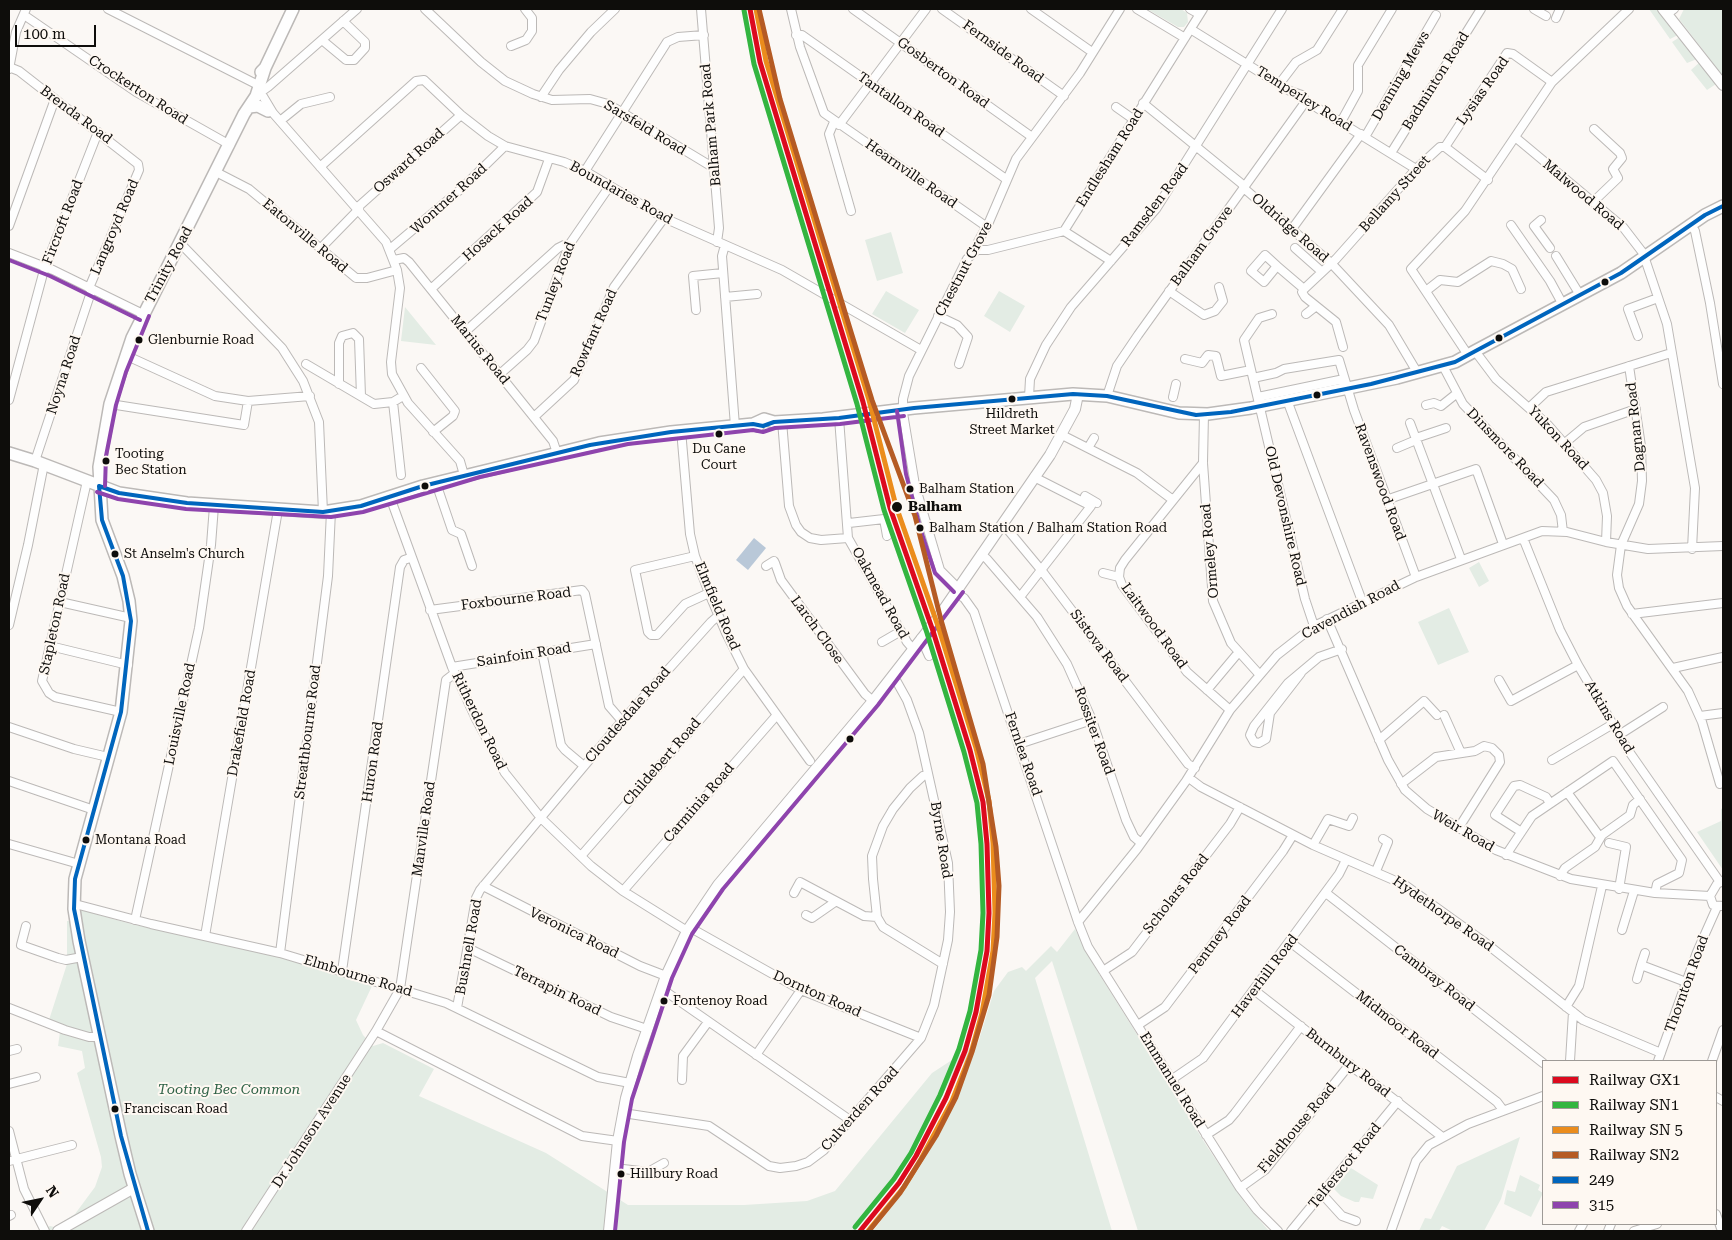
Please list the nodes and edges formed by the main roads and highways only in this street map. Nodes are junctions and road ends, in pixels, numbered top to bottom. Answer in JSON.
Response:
{"nodes":[{"id":1,"x":293,"y":9,"type":"edge"},
{"id":2,"x":1668,"y":10,"type":"edge"},
{"id":3,"x":1723,"y":85,"type":"edge"},
{"id":4,"x":248,"y":108,"type":"junction"},
{"id":5,"x":271,"y":112,"type":"road end"},
{"id":6,"x":1723,"y":206,"type":"edge"},
{"id":7,"x":1078,"y":394,"type":"junction"},
{"id":8,"x":9,"y":454,"type":"edge"},
{"id":9,"x":99,"y":486,"type":"junction"},
{"id":10,"x":134,"y":1188,"type":"junction"},
{"id":11,"x":58,"y":1231,"type":"edge"},
{"id":12,"x":148,"y":1231,"type":"edge"},
{"id":13,"x":609,"y":1231,"type":"edge"}],
"edges":[{"from":1,"to":4,"type":"highway","name":"Trinity Road"},
{"from":2,"to":3,"type":"main road"},
{"from":4,"to":5,"type":"highway"},
{"from":4,"to":9,"type":"highway","name":"Trinity Road"},
{"from":6,"to":7,"type":"highway"},
{"from":7,"to":9,"type":"highway"},
{"from":7,"to":13,"type":"main road"},
{"from":8,"to":9,"type":"highway"},
{"from":9,"to":10,"type":"highway","name":"Trinity Road"},
{"from":10,"to":11,"type":"main road"},
{"from":10,"to":12,"type":"highway","name":"Trinity Road"}]}
